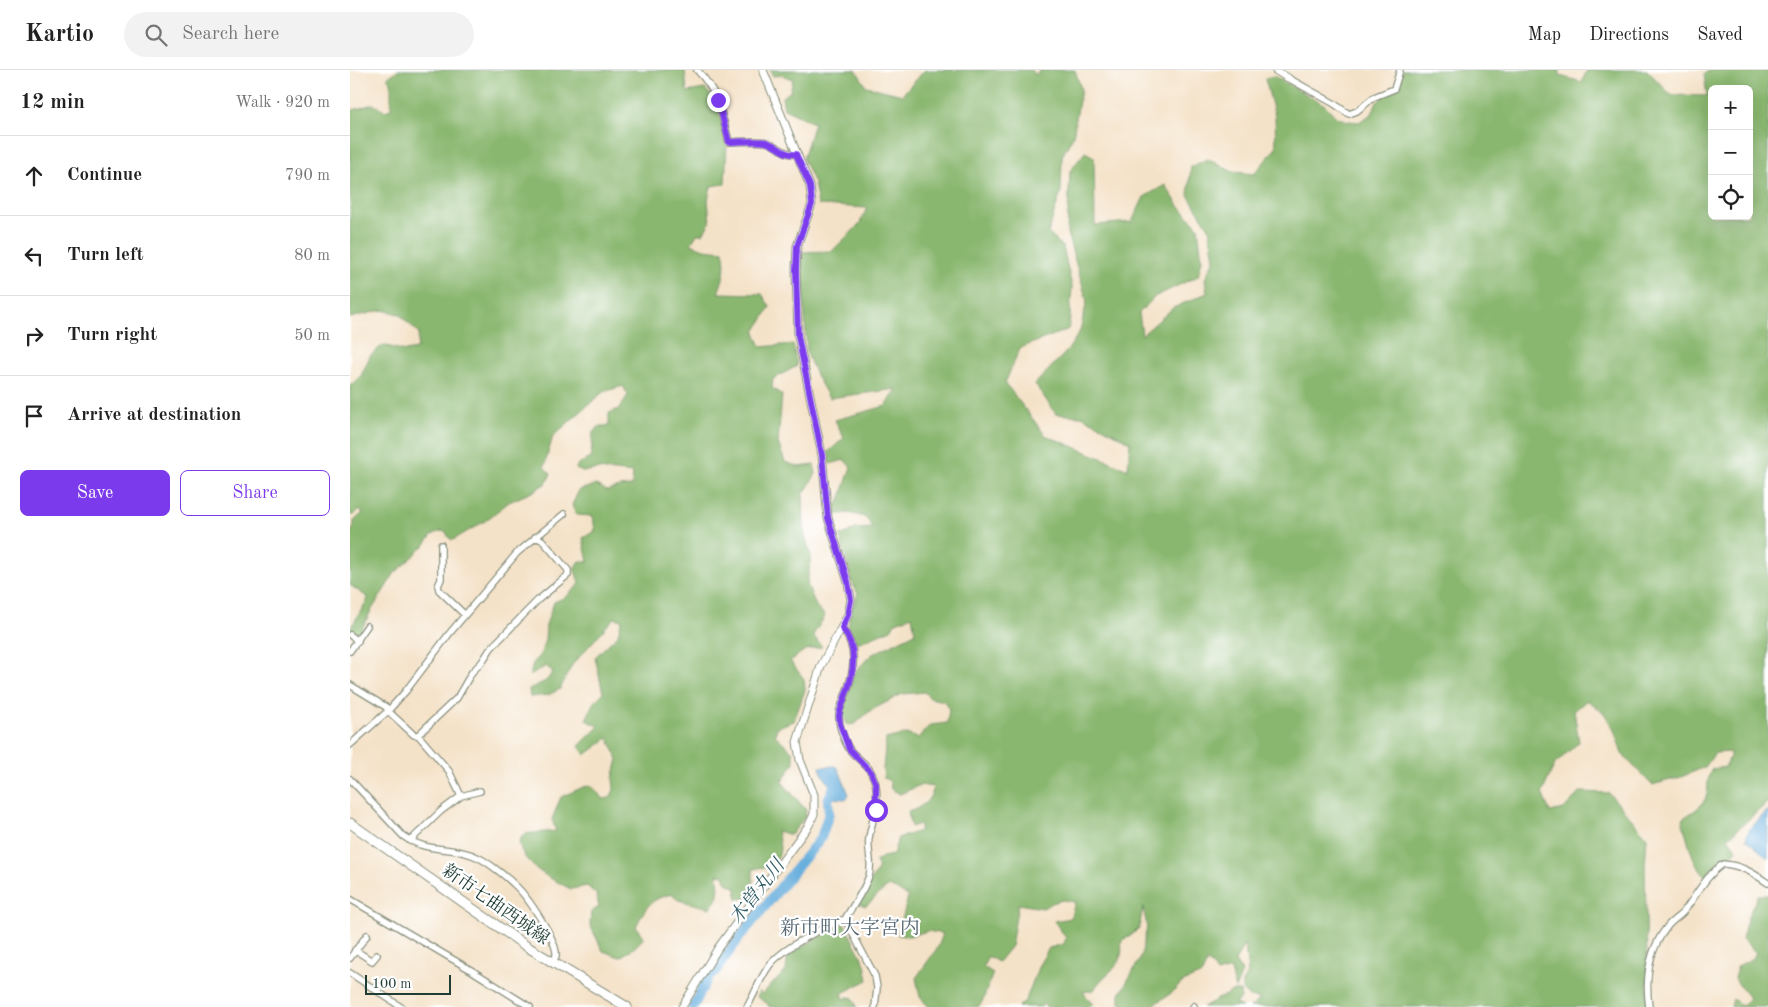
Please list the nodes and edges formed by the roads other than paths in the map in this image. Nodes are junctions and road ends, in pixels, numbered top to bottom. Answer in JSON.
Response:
{"nodes":[{"id":1,"x":697,"y":70,"type":"edge"},
{"id":2,"x":763,"y":70,"type":"edge"},
{"id":3,"x":1275,"y":70,"type":"edge"},
{"id":4,"x":1400,"y":70,"type":"edge"},
{"id":5,"x":1288,"y":78,"type":"joint"},
{"id":6,"x":796,"y":154,"type":"junction"},
{"id":7,"x":564,"y":514,"type":"dead end"},
{"id":8,"x":535,"y":537,"type":"junction"},
{"id":9,"x":441,"y":545,"type":"dead end"},
{"id":10,"x":465,"y":615,"type":"junction"},
{"id":11,"x":367,"y":626,"type":"dead end"},
{"id":12,"x":842,"y":628,"type":"junction"},
{"id":13,"x":350,"y":635,"type":"edge"},
{"id":14,"x":358,"y":641,"type":"junction"},
{"id":15,"x":350,"y":651,"type":"edge"},
{"id":16,"x":350,"y":685,"type":"edge"},
{"id":17,"x":388,"y":711,"type":"junction"},
{"id":18,"x":418,"y":735,"type":"junction"},
{"id":19,"x":350,"y":745,"type":"edge"},
{"id":20,"x":350,"y":779,"type":"edge"},
{"id":21,"x":480,"y":791,"type":"dead end"},
{"id":22,"x":461,"y":796,"type":"junction"},
{"id":23,"x":350,"y":823,"type":"edge"},
{"id":24,"x":410,"y":841,"type":"junction"},
{"id":25,"x":1768,"y":883,"type":"edge"},
{"id":26,"x":350,"y":899,"type":"edge"},
{"id":27,"x":845,"y":919,"type":"junction"},
{"id":28,"x":367,"y":935,"type":"dead end"},
{"id":29,"x":355,"y":950,"type":"junction"},
{"id":30,"x":377,"y":955,"type":"dead end"},
{"id":31,"x":350,"y":958,"type":"edge"},
{"id":32,"x":552,"y":963,"type":"junction"},
{"id":33,"x":350,"y":974,"type":"edge"},
{"id":34,"x":401,"y":1007,"type":"edge"},
{"id":35,"x":530,"y":1007,"type":"edge"},
{"id":36,"x":627,"y":1007,"type":"edge"},
{"id":37,"x":682,"y":1007,"type":"edge"},
{"id":38,"x":747,"y":1007,"type":"edge"},
{"id":39,"x":875,"y":1007,"type":"edge"},
{"id":40,"x":1649,"y":1007,"type":"edge"}],
"edges":[{"from":1,"to":6,"type":"street"},
{"from":2,"to":6,"type":"street"},
{"from":3,"to":5,"type":"street"},
{"from":4,"to":5,"type":"street"},
{"from":6,"to":12,"type":"street"},
{"from":7,"to":8,"type":"street"},
{"from":8,"to":10,"type":"street"},
{"from":8,"to":18,"type":"street"},
{"from":9,"to":10,"type":"street"},
{"from":10,"to":17,"type":"street"},
{"from":11,"to":14,"type":"street"},
{"from":12,"to":27,"type":"street"},
{"from":12,"to":37,"type":"street"},
{"from":13,"to":14,"type":"street"},
{"from":14,"to":15,"type":"street"},
{"from":16,"to":17,"type":"street"},
{"from":17,"to":18,"type":"street"},
{"from":17,"to":19,"type":"street"},
{"from":18,"to":22,"type":"street"},
{"from":20,"to":24,"type":"street"},
{"from":21,"to":22,"type":"street"},
{"from":22,"to":24,"type":"street"},
{"from":23,"to":32,"type":"main road","name":"新市七曲西城線"},
{"from":24,"to":32,"type":"street"},
{"from":25,"to":40,"type":"street"},
{"from":26,"to":35,"type":"street"},
{"from":27,"to":38,"type":"street"},
{"from":27,"to":39,"type":"street"},
{"from":28,"to":29,"type":"street"},
{"from":29,"to":30,"type":"street"},
{"from":29,"to":31,"type":"street"},
{"from":32,"to":36,"type":"main road","name":"新市七曲西城線"},
{"from":33,"to":34,"type":"street"}]}
